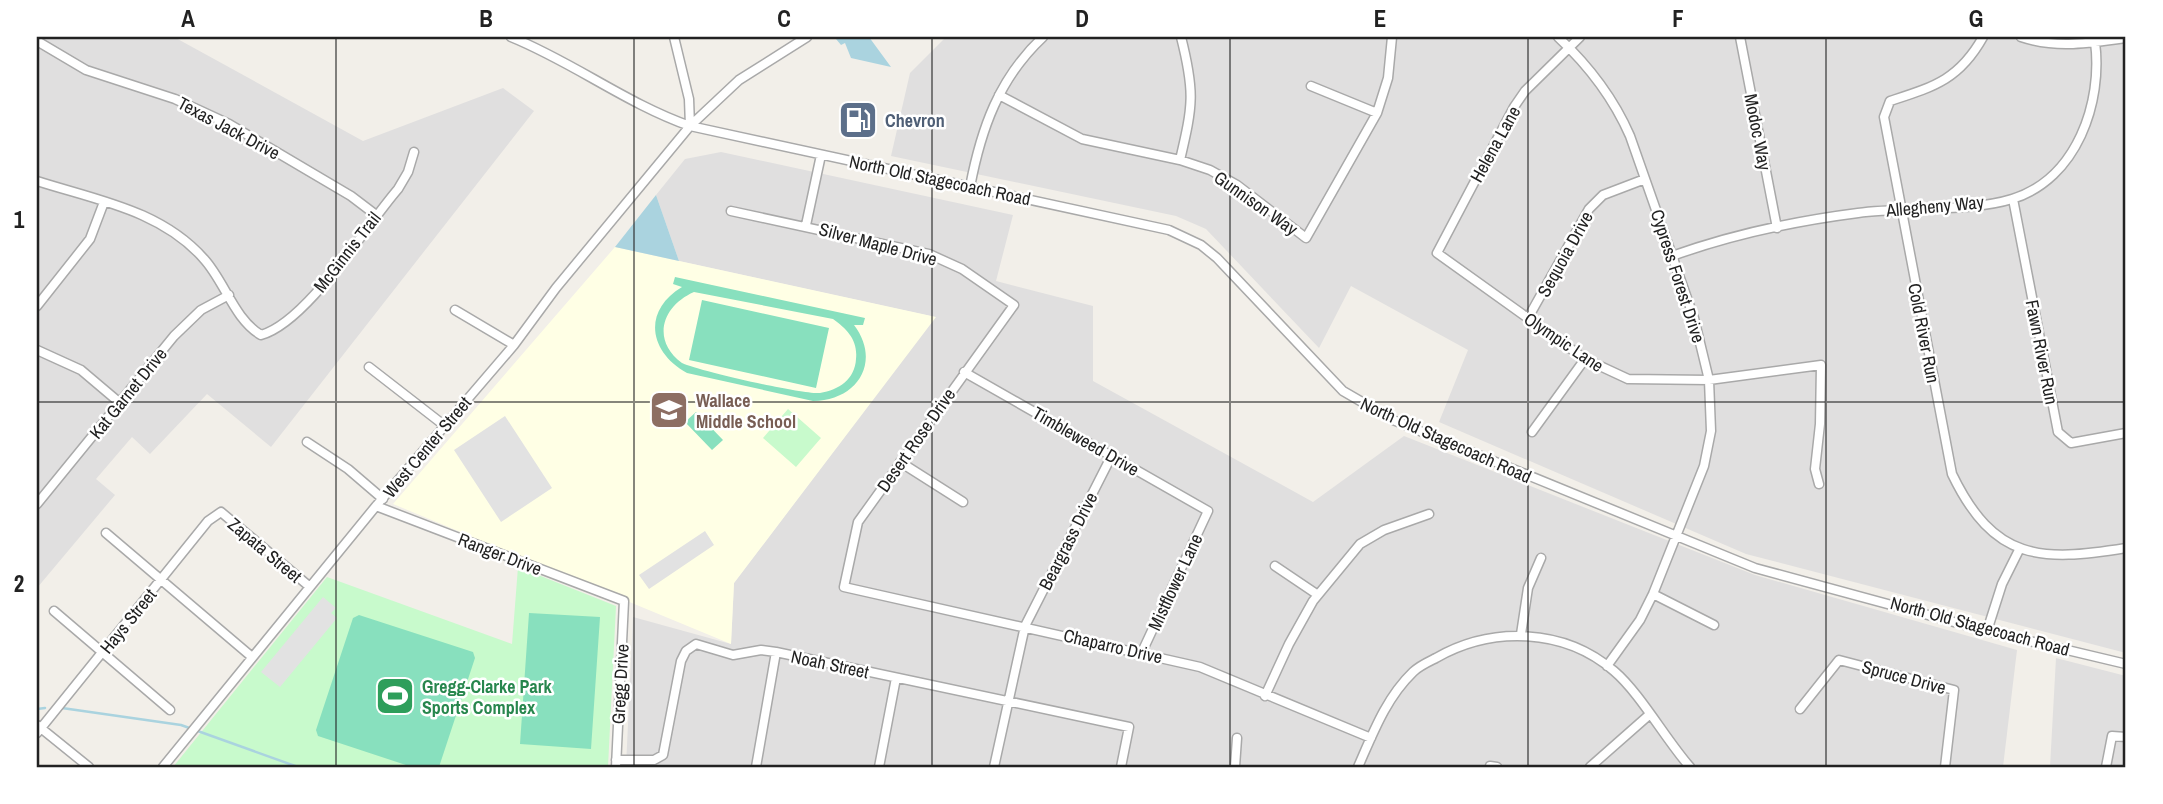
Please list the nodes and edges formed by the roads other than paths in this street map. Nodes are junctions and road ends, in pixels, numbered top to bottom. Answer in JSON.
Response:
{"nodes":[{"id":1,"x":511,"y":37,"type":"edge"},
{"id":2,"x":674,"y":37,"type":"edge"},
{"id":3,"x":807,"y":37,"type":"edge"},
{"id":4,"x":1043,"y":37,"type":"edge"},
{"id":5,"x":1181,"y":37,"type":"edge"},
{"id":6,"x":1392,"y":37,"type":"edge"},
{"id":7,"x":1558,"y":37,"type":"edge"},
{"id":8,"x":1580,"y":37,"type":"edge"},
{"id":9,"x":1740,"y":37,"type":"edge"},
{"id":10,"x":1983,"y":37,"type":"edge"},
{"id":11,"x":2021,"y":37,"type":"edge"},
{"id":12,"x":2126,"y":38,"type":"edge"},
{"id":13,"x":37,"y":41,"type":"edge"},
{"id":14,"x":2095,"y":42,"type":"junction"},
{"id":15,"x":1569,"y":47,"type":"junction"},
{"id":16,"x":1311,"y":86,"type":"dead end"},
{"id":17,"x":999,"y":94,"type":"junction"},
{"id":18,"x":1377,"y":113,"type":"junction"},
{"id":19,"x":690,"y":126,"type":"junction"},
{"id":20,"x":414,"y":152,"type":"dead end"},
{"id":21,"x":821,"y":155,"type":"junction"},
{"id":22,"x":1180,"y":160,"type":"junction"},
{"id":23,"x":1645,"y":178,"type":"junction"},
{"id":24,"x":37,"y":181,"type":"edge"},
{"id":25,"x":970,"y":187,"type":"junction"},
{"id":26,"x":2013,"y":199,"type":"junction"},
{"id":27,"x":104,"y":202,"type":"junction"},
{"id":28,"x":1900,"y":210,"type":"junction"},
{"id":29,"x":731,"y":211,"type":"dead end"},
{"id":30,"x":376,"y":215,"type":"junction"},
{"id":31,"x":806,"y":225,"type":"junction"},
{"id":32,"x":1777,"y":228,"type":"junction"},
{"id":33,"x":1437,"y":253,"type":"joint"},
{"id":34,"x":1672,"y":256,"type":"junction"},
{"id":35,"x":229,"y":295,"type":"junction"},
{"id":36,"x":1014,"y":305,"type":"joint"},
{"id":37,"x":37,"y":306,"type":"edge"},
{"id":38,"x":455,"y":310,"type":"dead end"},
{"id":39,"x":1528,"y":318,"type":"junction"},
{"id":40,"x":514,"y":345,"type":"junction"},
{"id":41,"x":37,"y":351,"type":"edge"},
{"id":42,"x":1585,"y":359,"type":"junction"},
{"id":43,"x":369,"y":367,"type":"dead end"},
{"id":44,"x":964,"y":372,"type":"junction"},
{"id":45,"x":1709,"y":380,"type":"junction"},
{"id":46,"x":120,"y":403,"type":"junction"},
{"id":47,"x":446,"y":426,"type":"junction"},
{"id":48,"x":1532,"y":432,"type":"dead end"},
{"id":49,"x":2126,"y":433,"type":"edge"},
{"id":50,"x":307,"y":442,"type":"dead end"},
{"id":51,"x":1112,"y":455,"type":"junction"},
{"id":52,"x":900,"y":462,"type":"junction"},
{"id":53,"x":1818,"y":484,"type":"dead end"},
{"id":54,"x":38,"y":499,"type":"edge"},
{"id":55,"x":383,"y":499,"type":"junction"},
{"id":56,"x":963,"y":502,"type":"dead end"},
{"id":57,"x":376,"y":506,"type":"junction"},
{"id":58,"x":1208,"y":511,"type":"joint"},
{"id":59,"x":221,"y":512,"type":"joint"},
{"id":60,"x":1429,"y":514,"type":"dead end"},
{"id":61,"x":106,"y":533,"type":"dead end"},
{"id":62,"x":1676,"y":537,"type":"junction"},
{"id":63,"x":2020,"y":548,"type":"junction"},
{"id":64,"x":2126,"y":548,"type":"edge"},
{"id":65,"x":1541,"y":558,"type":"dead end"},
{"id":66,"x":1275,"y":566,"type":"dead end"},
{"id":67,"x":161,"y":580,"type":"junction"},
{"id":68,"x":310,"y":587,"type":"junction"},
{"id":69,"x":844,"y":587,"type":"joint"},
{"id":70,"x":1653,"y":594,"type":"junction"},
{"id":71,"x":1318,"y":595,"type":"junction"},
{"id":72,"x":624,"y":601,"type":"joint"},
{"id":73,"x":54,"y":611,"type":"dead end"},
{"id":74,"x":1714,"y":625,"type":"dead end"},
{"id":75,"x":1025,"y":626,"type":"junction"},
{"id":76,"x":1987,"y":631,"type":"junction"},
{"id":77,"x":1521,"y":634,"type":"junction"},
{"id":78,"x":102,"y":652,"type":"junction"},
{"id":79,"x":776,"y":652,"type":"junction"},
{"id":80,"x":1142,"y":652,"type":"junction"},
{"id":81,"x":252,"y":657,"type":"junction"},
{"id":82,"x":2126,"y":664,"type":"edge"},
{"id":83,"x":1608,"y":666,"type":"junction"},
{"id":84,"x":896,"y":678,"type":"junction"},
{"id":85,"x":1265,"y":696,"type":"junction"},
{"id":86,"x":1006,"y":701,"type":"junction"},
{"id":87,"x":1800,"y":709,"type":"dead end"},
{"id":88,"x":170,"y":710,"type":"dead end"},
{"id":89,"x":1649,"y":715,"type":"junction"},
{"id":90,"x":38,"y":729,"type":"edge"},
{"id":91,"x":2126,"y":737,"type":"edge"},
{"id":92,"x":1237,"y":738,"type":"dead end"},
{"id":93,"x":1371,"y":738,"type":"junction"},
{"id":94,"x":616,"y":764,"type":"edge"},
{"id":95,"x":89,"y":767,"type":"edge"},
{"id":96,"x":163,"y":767,"type":"edge"},
{"id":97,"x":756,"y":767,"type":"edge"},
{"id":98,"x":879,"y":767,"type":"edge"},
{"id":99,"x":994,"y":767,"type":"edge"},
{"id":100,"x":1121,"y":767,"type":"edge"},
{"id":101,"x":1235,"y":767,"type":"edge"},
{"id":102,"x":1357,"y":767,"type":"edge"},
{"id":103,"x":1590,"y":767,"type":"edge"},
{"id":104,"x":1690,"y":767,"type":"edge"},
{"id":105,"x":1945,"y":767,"type":"edge"},
{"id":106,"x":2106,"y":767,"type":"edge"}],
"edges":[{"from":1,"to":19,"type":"street","name":"North Old Stagecoach Road"},
{"from":2,"to":19,"type":"street"},
{"from":3,"to":19,"type":"street","name":"West Center Street"},
{"from":4,"to":17,"type":"street"},
{"from":5,"to":22,"type":"street"},
{"from":6,"to":18,"type":"street","name":"Gunnison Way"},
{"from":7,"to":15,"type":"street","name":"Cypress Forest Drive"},
{"from":8,"to":15,"type":"street","name":"Helena Lane"},
{"from":9,"to":32,"type":"street","name":"Modoc Way"},
{"from":10,"to":28,"type":"street","name":"Cold River Run"},
{"from":11,"to":14,"type":"street"},
{"from":12,"to":14,"type":"street"},
{"from":13,"to":30,"type":"street","name":"Texas Jack Drive"},
{"from":14,"to":26,"type":"street","name":"Allegheny Way"},
{"from":15,"to":23,"type":"street","name":"Cypress Forest Drive"},
{"from":15,"to":33,"type":"street","name":"Helena Lane"},
{"from":16,"to":18,"type":"street"},
{"from":17,"to":22,"type":"street","name":"Gunnison Way"},
{"from":17,"to":25,"type":"street"},
{"from":18,"to":22,"type":"street","name":"Gunnison Way"},
{"from":19,"to":21,"type":"street","name":"North Old Stagecoach Road"},
{"from":19,"to":40,"type":"street","name":"West Center Street"},
{"from":20,"to":30,"type":"street","name":"McGinnis Trail"},
{"from":21,"to":25,"type":"street","name":"North Old Stagecoach Road"},
{"from":21,"to":31,"type":"street"},
{"from":23,"to":34,"type":"street","name":"Cypress Forest Drive"},
{"from":23,"to":39,"type":"street","name":"Sequoia Drive"},
{"from":24,"to":27,"type":"street"},
{"from":25,"to":62,"type":"street","name":"North Old Stagecoach Road"},
{"from":26,"to":28,"type":"street","name":"Allegheny Way"},
{"from":26,"to":49,"type":"street","name":"Fawn River Run"},
{"from":27,"to":35,"type":"street"},
{"from":27,"to":37,"type":"street"},
{"from":28,"to":32,"type":"street","name":"Allegheny Way"},
{"from":28,"to":63,"type":"street","name":"Cold River Run"},
{"from":29,"to":31,"type":"street","name":"Silver Maple Drive"},
{"from":30,"to":35,"type":"street","name":"McGinnis Trail"},
{"from":31,"to":36,"type":"street","name":"Silver Maple Drive"},
{"from":32,"to":34,"type":"street","name":"Allegheny Way"},
{"from":33,"to":39,"type":"street","name":"Olympic Lane"},
{"from":34,"to":45,"type":"street","name":"Cypress Forest Drive"},
{"from":35,"to":46,"type":"street","name":"Kat Garnet Drive"},
{"from":36,"to":44,"type":"street","name":"Desert Rose Drive"},
{"from":38,"to":40,"type":"street"},
{"from":39,"to":42,"type":"street","name":"Olympic Lane"},
{"from":40,"to":47,"type":"street","name":"West Center Street"},
{"from":41,"to":46,"type":"street"},
{"from":42,"to":45,"type":"street","name":"Olympic Lane"},
{"from":42,"to":48,"type":"street"},
{"from":43,"to":47,"type":"street"},
{"from":44,"to":51,"type":"street","name":"Timbleweed Drive"},
{"from":44,"to":52,"type":"street","name":"Desert Rose Drive"},
{"from":45,"to":53,"type":"street","name":"Olympic Lane"},
{"from":45,"to":62,"type":"street","name":"Cypress Forest Drive"},
{"from":46,"to":54,"type":"street","name":"Kat Garnet Drive"},
{"from":47,"to":55,"type":"street","name":"West Center Street"},
{"from":50,"to":55,"type":"street"},
{"from":51,"to":58,"type":"street","name":"Timbleweed Drive"},
{"from":51,"to":75,"type":"street","name":"Beargrass Drive"},
{"from":52,"to":56,"type":"street"},
{"from":52,"to":69,"type":"street","name":"Desert Rose Drive"},
{"from":55,"to":57,"type":"street","name":"West Center Street"},
{"from":57,"to":68,"type":"street","name":"West Center Street"},
{"from":57,"to":72,"type":"street","name":"Ranger Drive"},
{"from":58,"to":80,"type":"street","name":"Mistflower Lane"},
{"from":59,"to":67,"type":"street","name":"Hays Street"},
{"from":59,"to":68,"type":"street","name":"Zapata Street"},
{"from":60,"to":71,"type":"street"},
{"from":61,"to":67,"type":"street"},
{"from":62,"to":70,"type":"street","name":"Cypress Forest Drive"},
{"from":62,"to":76,"type":"street","name":"North Old Stagecoach Road"},
{"from":63,"to":64,"type":"street","name":"Cold River Run"},
{"from":63,"to":76,"type":"street"},
{"from":65,"to":77,"type":"street"},
{"from":66,"to":71,"type":"street"},
{"from":67,"to":78,"type":"street","name":"Hays Street"},
{"from":67,"to":81,"type":"street"},
{"from":68,"to":81,"type":"street","name":"West Center Street"},
{"from":69,"to":75,"type":"street","name":"Chaparro Drive"},
{"from":70,"to":74,"type":"street"},
{"from":70,"to":83,"type":"street","name":"Cypress Forest Drive"},
{"from":71,"to":85,"type":"street"},
{"from":72,"to":94,"type":"street","name":"Gregg Drive"},
{"from":73,"to":78,"type":"street"},
{"from":75,"to":80,"type":"street","name":"Chaparro Drive"},
{"from":75,"to":86,"type":"street","name":"Beargrass Drive"},
{"from":76,"to":82,"type":"street","name":"North Old Stagecoach Road"},
{"from":77,"to":83,"type":"street"},
{"from":77,"to":93,"type":"street"},
{"from":78,"to":88,"type":"street"},
{"from":78,"to":90,"type":"street","name":"Hays Street"},
{"from":79,"to":84,"type":"street","name":"Noah Street"},
{"from":79,"to":94,"type":"street","name":"Noah Street"},
{"from":79,"to":97,"type":"street"},
{"from":80,"to":85,"type":"street","name":"Chaparro Drive"},
{"from":81,"to":96,"type":"street","name":"West Center Street"},
{"from":83,"to":89,"type":"street"},
{"from":84,"to":86,"type":"street","name":"Noah Street"},
{"from":84,"to":98,"type":"street"},
{"from":85,"to":93,"type":"street","name":"Chaparro Drive"},
{"from":86,"to":99,"type":"street"},
{"from":86,"to":100,"type":"street","name":"Noah Street"},
{"from":87,"to":105,"type":"street","name":"Spruce Drive"},
{"from":89,"to":103,"type":"street"},
{"from":89,"to":104,"type":"street"},
{"from":90,"to":95,"type":"street"},
{"from":91,"to":106,"type":"street"},
{"from":92,"to":101,"type":"street"},
{"from":93,"to":102,"type":"street"}]}
